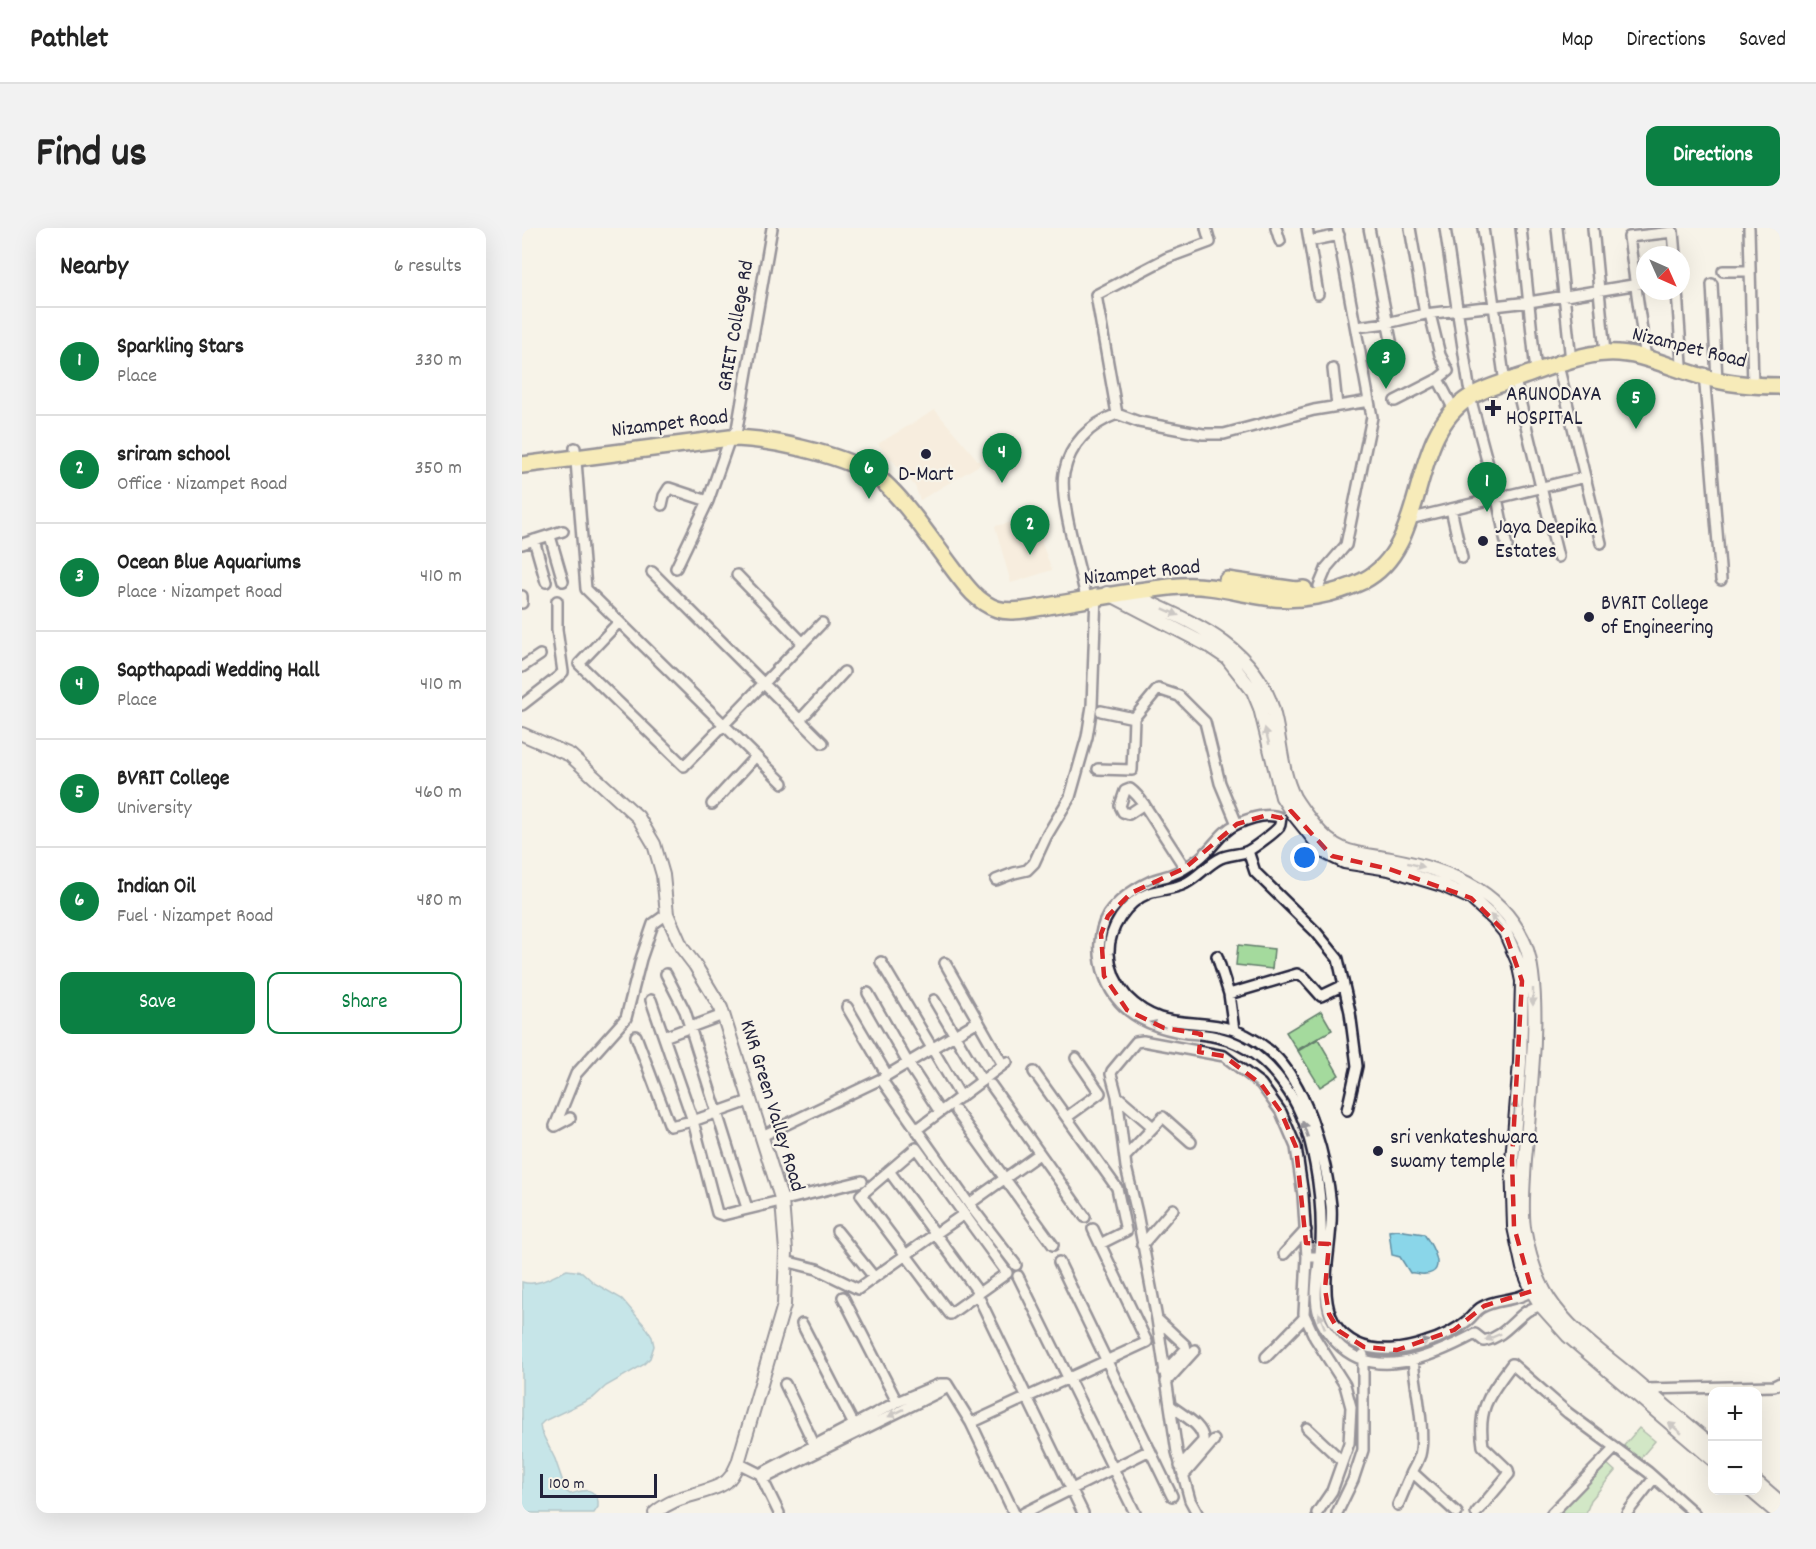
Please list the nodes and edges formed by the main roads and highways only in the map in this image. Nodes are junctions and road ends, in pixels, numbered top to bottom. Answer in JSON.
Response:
{"nodes":[{"id":1,"x":1605,"y":350,"type":"junction"},
{"id":2,"x":1711,"y":375,"type":"junction"},
{"id":3,"x":1780,"y":381,"type":"edge"},
{"id":4,"x":1753,"y":383,"type":"junction"},
{"id":5,"x":1780,"y":386,"type":"edge"},
{"id":6,"x":1470,"y":392,"type":"junction"},
{"id":7,"x":575,"y":453,"type":"junction"},
{"id":8,"x":522,"y":457,"type":"edge"},
{"id":9,"x":522,"y":465,"type":"edge"},
{"id":10,"x":1106,"y":593,"type":"junction"}],
"edges":[{"from":1,"to":2,"type":"main road","name":"Nizampet Road"},
{"from":1,"to":2,"type":"main road","name":"Nizampet Road"},
{"from":1,"to":6,"type":"main road","name":"Nizampet Road"},
{"from":2,"to":4,"type":"main road","name":"Nizampet Road"},
{"from":3,"to":4,"type":"main road","name":"Nizampet Road"},
{"from":4,"to":5,"type":"main road","name":"Nizampet Road"},
{"from":6,"to":10,"type":"main road","name":"Nizampet Road"},
{"from":6,"to":10,"type":"main road","name":"Nizampet Road"},
{"from":7,"to":8,"type":"main road","name":"Nizampet Road"},
{"from":7,"to":9,"type":"main road","name":"Nizampet Road"},
{"from":7,"to":10,"type":"main road","name":"Nizampet Road"}]}
